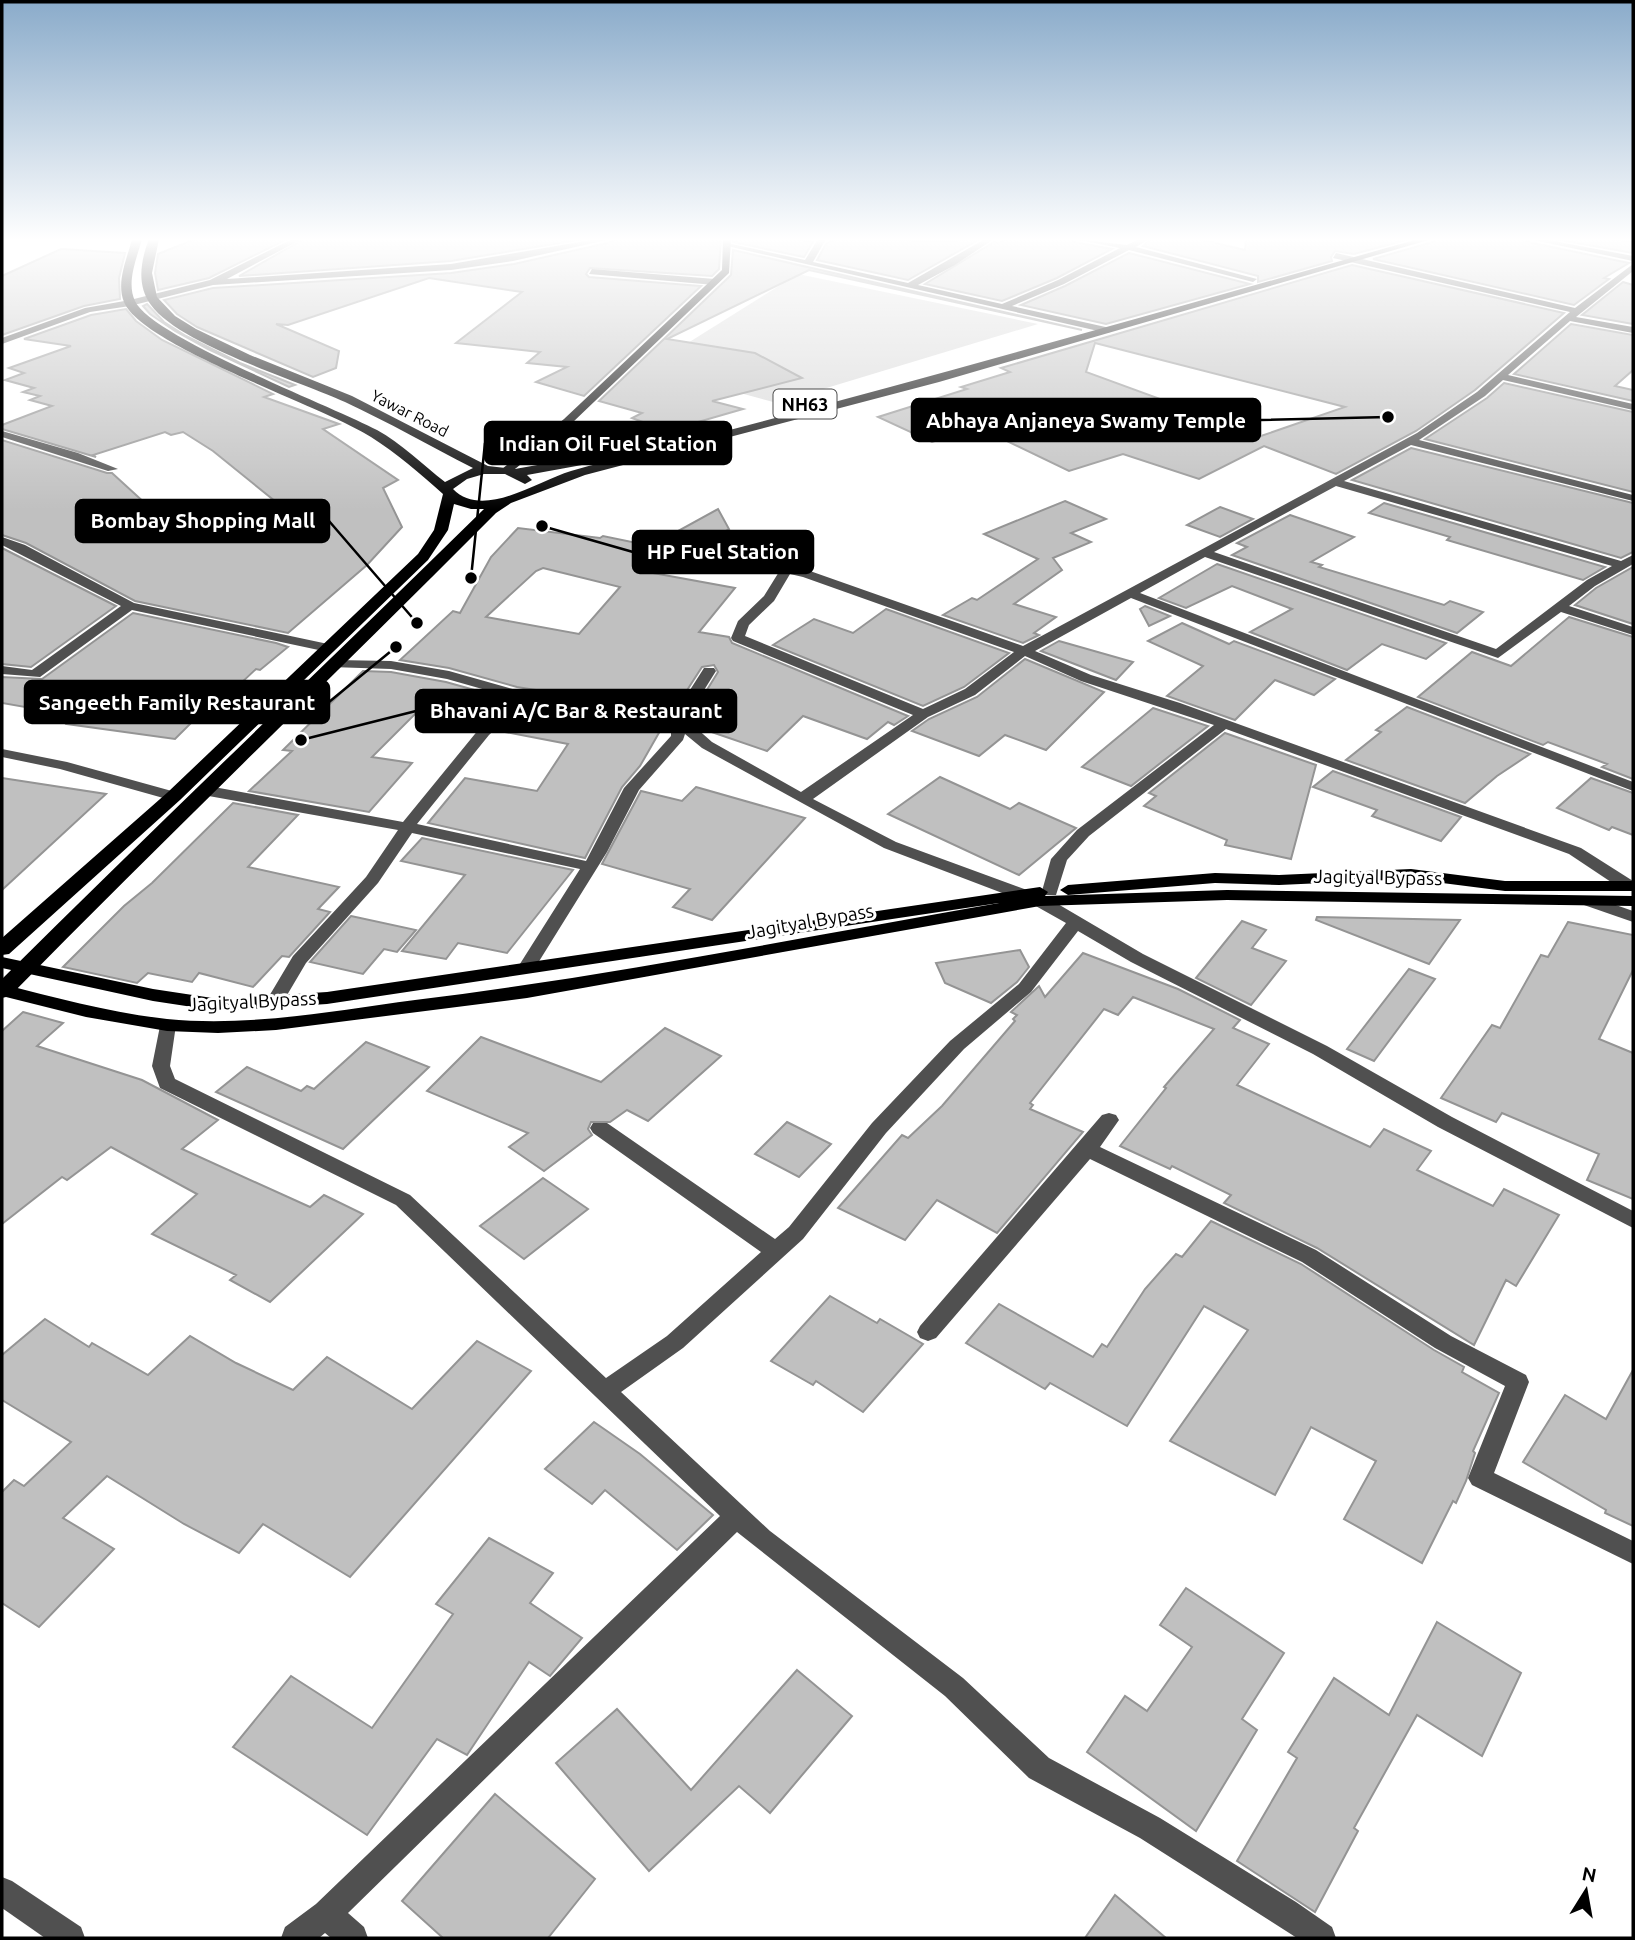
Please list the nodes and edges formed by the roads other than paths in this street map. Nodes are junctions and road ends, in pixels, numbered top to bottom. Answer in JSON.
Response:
{"nodes":[{"id":1,"x":46,"y":330,"type":"edge"},
{"id":2,"x":160,"y":330,"type":"edge"},
{"id":3,"x":193,"y":330,"type":"edge"},
{"id":4,"x":665,"y":330,"type":"edge"},
{"id":5,"x":1075,"y":330,"type":"edge"},
{"id":6,"x":1107,"y":330,"type":"edge"},
{"id":7,"x":1555,"y":330,"type":"edge"},
{"id":8,"x":2,"y":343,"type":"edge"},
{"id":9,"x":1500,"y":376,"type":"junction"},
{"id":10,"x":1633,"y":407,"type":"edge"},
{"id":11,"x":2,"y":434,"type":"edge"},
{"id":12,"x":1409,"y":441,"type":"junction"},
{"id":13,"x":111,"y":469,"type":"dead end"},
{"id":14,"x":486,"y":470,"type":"junction"},
{"id":15,"x":510,"y":472,"type":"junction"},
{"id":16,"x":1334,"y":482,"type":"junction"},
{"id":17,"x":447,"y":492,"type":"junction"},
{"id":18,"x":1633,"y":498,"type":"edge"},
{"id":19,"x":509,"y":502,"type":"junction"},
{"id":20,"x":2,"y":541,"type":"edge"},
{"id":21,"x":1204,"y":553,"type":"junction"},
{"id":22,"x":1628,"y":562,"type":"edge"},
{"id":23,"x":1129,"y":593,"type":"junction"},
{"id":24,"x":130,"y":606,"type":"junction"},
{"id":25,"x":1559,"y":607,"type":"junction"},
{"id":26,"x":1633,"y":631,"type":"edge"},
{"id":27,"x":1024,"y":651,"type":"junction"},
{"id":28,"x":332,"y":656,"type":"junction"},
{"id":29,"x":2,"y":670,"type":"edge"},
{"id":30,"x":709,"y":671,"type":"dead end"},
{"id":31,"x":516,"y":694,"type":"junction"},
{"id":32,"x":923,"y":714,"type":"junction"},
{"id":33,"x":678,"y":720,"type":"junction"},
{"id":34,"x":1224,"y":724,"type":"junction"},
{"id":35,"x":2,"y":752,"type":"edge"},
{"id":36,"x":1633,"y":787,"type":"edge"},
{"id":37,"x":203,"y":790,"type":"junction"},
{"id":38,"x":174,"y":796,"type":"junction"},
{"id":39,"x":802,"y":799,"type":"junction"},
{"id":40,"x":407,"y":827,"type":"junction"},
{"id":41,"x":588,"y":866,"type":"junction"},
{"id":42,"x":1632,"y":891,"type":"edge"},
{"id":43,"x":1013,"y":893,"type":"junction"},
{"id":44,"x":1045,"y":896,"type":"junction"},
{"id":45,"x":1590,"y":901,"type":"junction"},
{"id":46,"x":1633,"y":916,"type":"edge"},
{"id":47,"x":1076,"y":922,"type":"junction"},
{"id":48,"x":2,"y":949,"type":"edge"},
{"id":49,"x":2,"y":962,"type":"edge"},
{"id":50,"x":25,"y":968,"type":"junction"},
{"id":51,"x":527,"y":968,"type":"junction"},
{"id":52,"x":2,"y":990,"type":"edge"},
{"id":53,"x":274,"y":1003,"type":"junction"},
{"id":54,"x":167,"y":1025,"type":"junction"},
{"id":55,"x":1109,"y":1120,"type":"dead end"},
{"id":56,"x":600,"y":1128,"type":"dead end"},
{"id":57,"x":1087,"y":1149,"type":"junction"},
{"id":58,"x":1633,"y":1220,"type":"edge"},
{"id":59,"x":776,"y":1251,"type":"junction"},
{"id":60,"x":928,"y":1332,"type":"dead end"},
{"id":61,"x":604,"y":1392,"type":"junction"},
{"id":62,"x":737,"y":1516,"type":"junction"},
{"id":63,"x":1633,"y":1553,"type":"edge"},
{"id":64,"x":2,"y":1891,"type":"edge"},
{"id":65,"x":326,"y":1914,"type":"junction"},
{"id":66,"x":70,"y":1938,"type":"edge"},
{"id":67,"x":296,"y":1938,"type":"edge"},
{"id":68,"x":353,"y":1938,"type":"edge"},
{"id":69,"x":1321,"y":1938,"type":"edge"}],
"edges":[{"from":1,"to":8,"type":"street"},
{"from":2,"to":17,"type":"highway","number":"NH63"},
{"from":3,"to":14,"type":"highway","name":"Yawar Road"},
{"from":4,"to":15,"type":"main road"},
{"from":5,"to":15,"type":"highway","number":"NH63"},
{"from":6,"to":19,"type":"highway","number":"NH63"},
{"from":7,"to":9,"type":"street"},
{"from":9,"to":10,"type":"street"},
{"from":9,"to":12,"type":"street"},
{"from":11,"to":13,"type":"street"},
{"from":12,"to":16,"type":"street"},
{"from":12,"to":18,"type":"street"},
{"from":14,"to":15,"type":"highway"},
{"from":14,"to":17,"type":"highway"},
{"from":15,"to":19,"type":"highway"},
{"from":16,"to":21,"type":"street"},
{"from":16,"to":22,"type":"street"},
{"from":17,"to":19,"type":"highway","number":"NH63"},
{"from":17,"to":28,"type":"highway"},
{"from":19,"to":28,"type":"highway"},
{"from":20,"to":24,"type":"street"},
{"from":21,"to":23,"type":"street"},
{"from":21,"to":25,"type":"street"},
{"from":22,"to":25,"type":"street"},
{"from":23,"to":27,"type":"street"},
{"from":23,"to":36,"type":"street"},
{"from":24,"to":28,"type":"street"},
{"from":24,"to":29,"type":"street"},
{"from":25,"to":26,"type":"street"},
{"from":27,"to":32,"type":"street"},
{"from":27,"to":32,"type":"street"},
{"from":27,"to":34,"type":"street"},
{"from":28,"to":31,"type":"street"},
{"from":28,"to":37,"type":"highway"},
{"from":28,"to":38,"type":"highway"},
{"from":30,"to":33,"type":"street"},
{"from":31,"to":33,"type":"street"},
{"from":31,"to":40,"type":"street"},
{"from":32,"to":39,"type":"street"},
{"from":33,"to":39,"type":"street"},
{"from":33,"to":41,"type":"street"},
{"from":34,"to":42,"type":"street"},
{"from":34,"to":44,"type":"street"},
{"from":35,"to":38,"type":"street"},
{"from":37,"to":40,"type":"street"},
{"from":37,"to":50,"type":"highway"},
{"from":38,"to":48,"type":"highway"},
{"from":39,"to":43,"type":"street"},
{"from":40,"to":41,"type":"street"},
{"from":40,"to":53,"type":"street"},
{"from":41,"to":51,"type":"street"},
{"from":42,"to":44,"type":"main road","name":"Jagityal Bypass"},
{"from":42,"to":45,"type":"main road","name":"Jagityal Bypass"},
{"from":43,"to":44,"type":"street"},
{"from":43,"to":51,"type":"main road","name":"Jagityal Bypass"},
{"from":44,"to":45,"type":"main road","name":"Jagityal Bypass"},
{"from":44,"to":47,"type":"street"},
{"from":44,"to":54,"type":"main road","name":"Jagityal Bypass"},
{"from":45,"to":46,"type":"street"},
{"from":47,"to":58,"type":"street"},
{"from":47,"to":59,"type":"street"},
{"from":49,"to":50,"type":"main road","name":"Jagityal Bypass"},
{"from":50,"to":52,"type":"highway"},
{"from":50,"to":53,"type":"main road","name":"Jagityal Bypass"},
{"from":51,"to":53,"type":"main road","name":"Jagityal Bypass"},
{"from":52,"to":54,"type":"main road","name":"Jagityal Bypass"},
{"from":54,"to":61,"type":"street"},
{"from":55,"to":57,"type":"street"},
{"from":56,"to":59,"type":"street"},
{"from":57,"to":60,"type":"street"},
{"from":57,"to":63,"type":"street"},
{"from":59,"to":61,"type":"street"},
{"from":61,"to":62,"type":"street"},
{"from":62,"to":65,"type":"street"},
{"from":62,"to":69,"type":"street"},
{"from":64,"to":66,"type":"street"},
{"from":65,"to":67,"type":"street"},
{"from":65,"to":68,"type":"street"}]}
